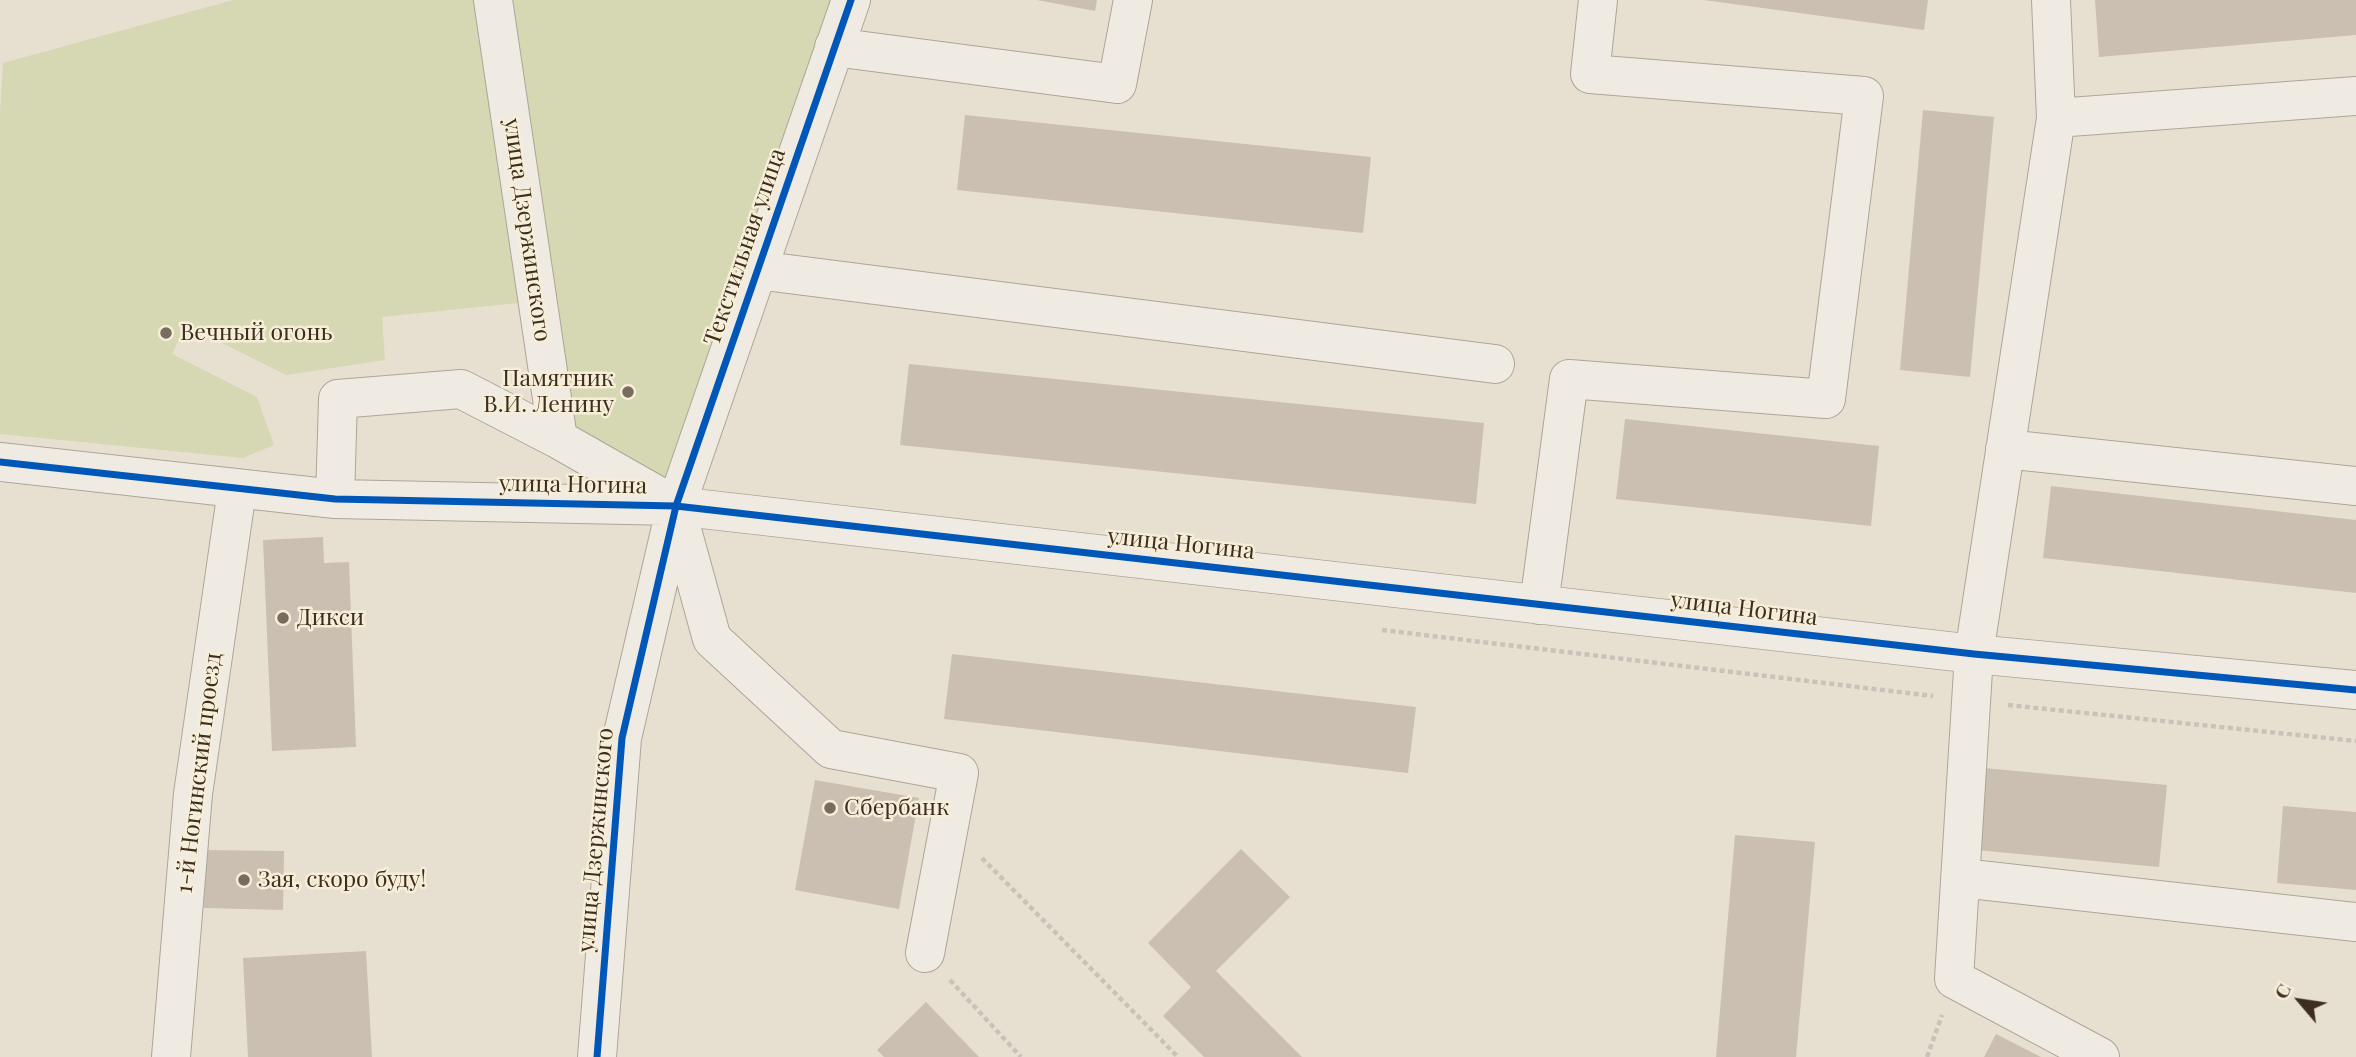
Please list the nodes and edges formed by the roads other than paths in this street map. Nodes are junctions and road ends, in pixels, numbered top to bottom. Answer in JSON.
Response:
{"nodes":[{"id":1,"x":493,"y":0,"type":"edge"},
{"id":2,"x":851,"y":0,"type":"edge"},
{"id":3,"x":1133,"y":0,"type":"edge"},
{"id":4,"x":1598,"y":0,"type":"edge"},
{"id":5,"x":2051,"y":0,"type":"edge"},
{"id":6,"x":834,"y":47,"type":"junction"},
{"id":7,"x":2356,"y":96,"type":"edge"},
{"id":8,"x":2056,"y":118,"type":"junction"},
{"id":9,"x":757,"y":270,"type":"junction"},
{"id":10,"x":1495,"y":363,"type":"dead end"},
{"id":11,"x":558,"y":439,"type":"junction"},
{"id":12,"x":2005,"y":449,"type":"junction"},
{"id":13,"x":0,"y":463,"type":"edge"},
{"id":14,"x":2356,"y":486,"type":"edge"},
{"id":15,"x":237,"y":489,"type":"junction"},
{"id":16,"x":335,"y":499,"type":"junction"},
{"id":17,"x":676,"y":506,"type":"junction"},
{"id":18,"x":1539,"y":604,"type":"junction"},
{"id":19,"x":1974,"y":654,"type":"junction"},
{"id":20,"x":2356,"y":690,"type":"edge"},
{"id":21,"x":1962,"y":878,"type":"junction"},
{"id":22,"x":2356,"y":922,"type":"edge"},
{"id":23,"x":925,"y":953,"type":"road end"},
{"id":24,"x":172,"y":1057,"type":"edge"},
{"id":25,"x":597,"y":1057,"type":"edge"},
{"id":26,"x":2100,"y":1057,"type":"edge"}],
"edges":[{"from":1,"to":11,"type":"street","name":"улица Дзержинского"},
{"from":2,"to":6,"type":"street","name":"Текстильная улица"},
{"from":3,"to":6,"type":"street"},
{"from":4,"to":18,"type":"street"},
{"from":5,"to":8,"type":"street"},
{"from":6,"to":9,"type":"street","name":"Текстильная улица"},
{"from":7,"to":8,"type":"street"},
{"from":8,"to":12,"type":"street"},
{"from":9,"to":10,"type":"street"},
{"from":9,"to":17,"type":"street","name":"Текстильная улица"},
{"from":11,"to":16,"type":"street"},
{"from":11,"to":17,"type":"street"},
{"from":12,"to":14,"type":"street"},
{"from":12,"to":19,"type":"street"},
{"from":13,"to":15,"type":"street","name":"улица Ногина"},
{"from":15,"to":16,"type":"street","name":"улица Ногина"},
{"from":15,"to":24,"type":"street","name":"1-й Ногинский проезд"},
{"from":16,"to":17,"type":"street","name":"улица Ногина"},
{"from":17,"to":18,"type":"street","name":"улица Ногина"},
{"from":17,"to":23,"type":"street"},
{"from":17,"to":25,"type":"street","name":"улица Дзержинского"},
{"from":18,"to":19,"type":"street","name":"улица Ногина"},
{"from":19,"to":20,"type":"street","name":"улица Ногина"},
{"from":19,"to":21,"type":"street"},
{"from":21,"to":22,"type":"street"},
{"from":21,"to":26,"type":"street"}]}
